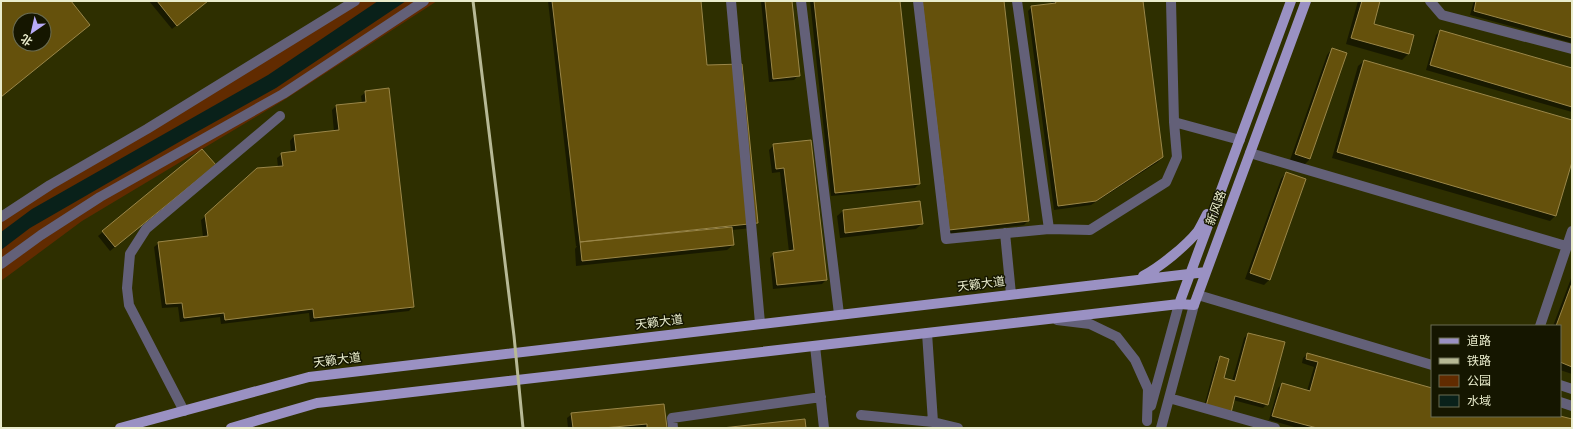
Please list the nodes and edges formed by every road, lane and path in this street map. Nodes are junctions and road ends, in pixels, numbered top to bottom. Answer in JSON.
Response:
{"nodes":[{"id":1,"x":355,"y":1,"type":"edge"},
{"id":2,"x":424,"y":1,"type":"edge"},
{"id":3,"x":731,"y":1,"type":"edge"},
{"id":4,"x":801,"y":1,"type":"edge"},
{"id":5,"x":918,"y":1,"type":"edge"},
{"id":6,"x":1017,"y":1,"type":"edge"},
{"id":7,"x":1171,"y":1,"type":"edge"},
{"id":8,"x":1291,"y":1,"type":"edge"},
{"id":9,"x":1306,"y":1,"type":"edge"},
{"id":10,"x":1430,"y":1,"type":"edge"},
{"id":11,"x":1572,"y":49,"type":"edge"},
{"id":12,"x":280,"y":116,"type":"dead end"},
{"id":13,"x":1174,"y":122,"type":"junction"},
{"id":14,"x":1240,"y":140,"type":"junction"},
{"id":15,"x":1250,"y":153,"type":"junction"},
{"id":16,"x":1220,"y":192,"type":"junction"},
{"id":17,"x":1,"y":217,"type":"edge"},
{"id":18,"x":1049,"y":229,"type":"junction"},
{"id":19,"x":1572,"y":231,"type":"edge"},
{"id":20,"x":1005,"y":233,"type":"junction"},
{"id":21,"x":1566,"y":246,"type":"junction"},
{"id":22,"x":1,"y":264,"type":"edge"},
{"id":23,"x":1206,"y":272,"type":"junction"},
{"id":24,"x":1191,"y":273,"type":"junction"},
{"id":25,"x":1135,"y":279,"type":"junction"},
{"id":26,"x":1012,"y":294,"type":"junction"},
{"id":27,"x":1196,"y":300,"type":"junction"},
{"id":28,"x":1179,"y":304,"type":"junction"},
{"id":29,"x":839,"y":314,"type":"junction"},
{"id":30,"x":1047,"y":319,"type":"junction"},
{"id":31,"x":760,"y":323,"type":"junction"},
{"id":32,"x":1540,"y":325,"type":"edge"},
{"id":33,"x":927,"y":333,"type":"junction"},
{"id":34,"x":815,"y":346,"type":"junction"},
{"id":35,"x":1431,"y":365,"type":"edge"},
{"id":36,"x":1561,"y":385,"type":"edge"},
{"id":37,"x":1572,"y":389,"type":"edge"},
{"id":38,"x":820,"y":397,"type":"junction"},
{"id":39,"x":1169,"y":398,"type":"junction"},
{"id":40,"x":1561,"y":402,"type":"edge"},
{"id":41,"x":1572,"y":406,"type":"edge"},
{"id":42,"x":184,"y":411,"type":"junction"},
{"id":43,"x":861,"y":415,"type":"dead end"},
{"id":44,"x":933,"y":422,"type":"junction"},
{"id":45,"x":1146,"y":425,"type":"edge"},
{"id":46,"x":120,"y":428,"type":"edge"},
{"id":47,"x":231,"y":428,"type":"edge"},
{"id":48,"x":673,"y":428,"type":"edge"},
{"id":49,"x":824,"y":428,"type":"edge"},
{"id":50,"x":958,"y":428,"type":"edge"},
{"id":51,"x":1161,"y":428,"type":"edge"},
{"id":52,"x":1275,"y":428,"type":"edge"}],
"edges":[{"from":1,"to":17,"type":"street"},
{"from":2,"to":22,"type":"street"},
{"from":3,"to":31,"type":"street"},
{"from":4,"to":29,"type":"street"},
{"from":5,"to":20,"type":"street"},
{"from":6,"to":18,"type":"street"},
{"from":7,"to":13,"type":"street"},
{"from":8,"to":14,"type":"main road","name":"新风路"},
{"from":9,"to":15,"type":"main road","name":"新风路"},
{"from":10,"to":11,"type":"street"},
{"from":12,"to":42,"type":"street"},
{"from":13,"to":14,"type":"street"},
{"from":13,"to":18,"type":"street"},
{"from":14,"to":16,"type":"main road","name":"新风路"},
{"from":15,"to":21,"type":"street"},
{"from":15,"to":23,"type":"main road","name":"新风路"},
{"from":16,"to":24,"type":"main road","name":"新风路"},
{"from":16,"to":25,"type":"main road"},
{"from":18,"to":20,"type":"street"},
{"from":19,"to":21,"type":"street"},
{"from":20,"to":26,"type":"street"},
{"from":21,"to":32,"type":"street"},
{"from":23,"to":24,"type":"main road","name":"天籁大道"},
{"from":23,"to":27,"type":"main road","name":"新风路"},
{"from":24,"to":25,"type":"main road","name":"天籁大道"},
{"from":24,"to":28,"type":"main road","name":"新风路"},
{"from":25,"to":26,"type":"main road","name":"天籁大道"},
{"from":26,"to":29,"type":"main road","name":"天籁大道"},
{"from":27,"to":28,"type":"main road"},
{"from":27,"to":35,"type":"street"},
{"from":27,"to":39,"type":"street","name":"新风路"},
{"from":28,"to":30,"type":"main road"},
{"from":28,"to":45,"type":"street","name":"新风路"},
{"from":29,"to":31,"type":"main road","name":"天籁大道"},
{"from":30,"to":33,"type":"main road"},
{"from":30,"to":45,"type":"street"},
{"from":31,"to":42,"type":"main road","name":"天籁大道"},
{"from":33,"to":34,"type":"main road"},
{"from":33,"to":44,"type":"street"},
{"from":34,"to":38,"type":"street"},
{"from":34,"to":47,"type":"main road"},
{"from":36,"to":37,"type":"street"},
{"from":38,"to":48,"type":"street"},
{"from":38,"to":49,"type":"street"},
{"from":39,"to":51,"type":"street","name":"新风路"},
{"from":39,"to":52,"type":"street"},
{"from":40,"to":41,"type":"street"},
{"from":42,"to":46,"type":"main road","name":"天籁大道"},
{"from":43,"to":44,"type":"street"},
{"from":44,"to":50,"type":"street"}]}
